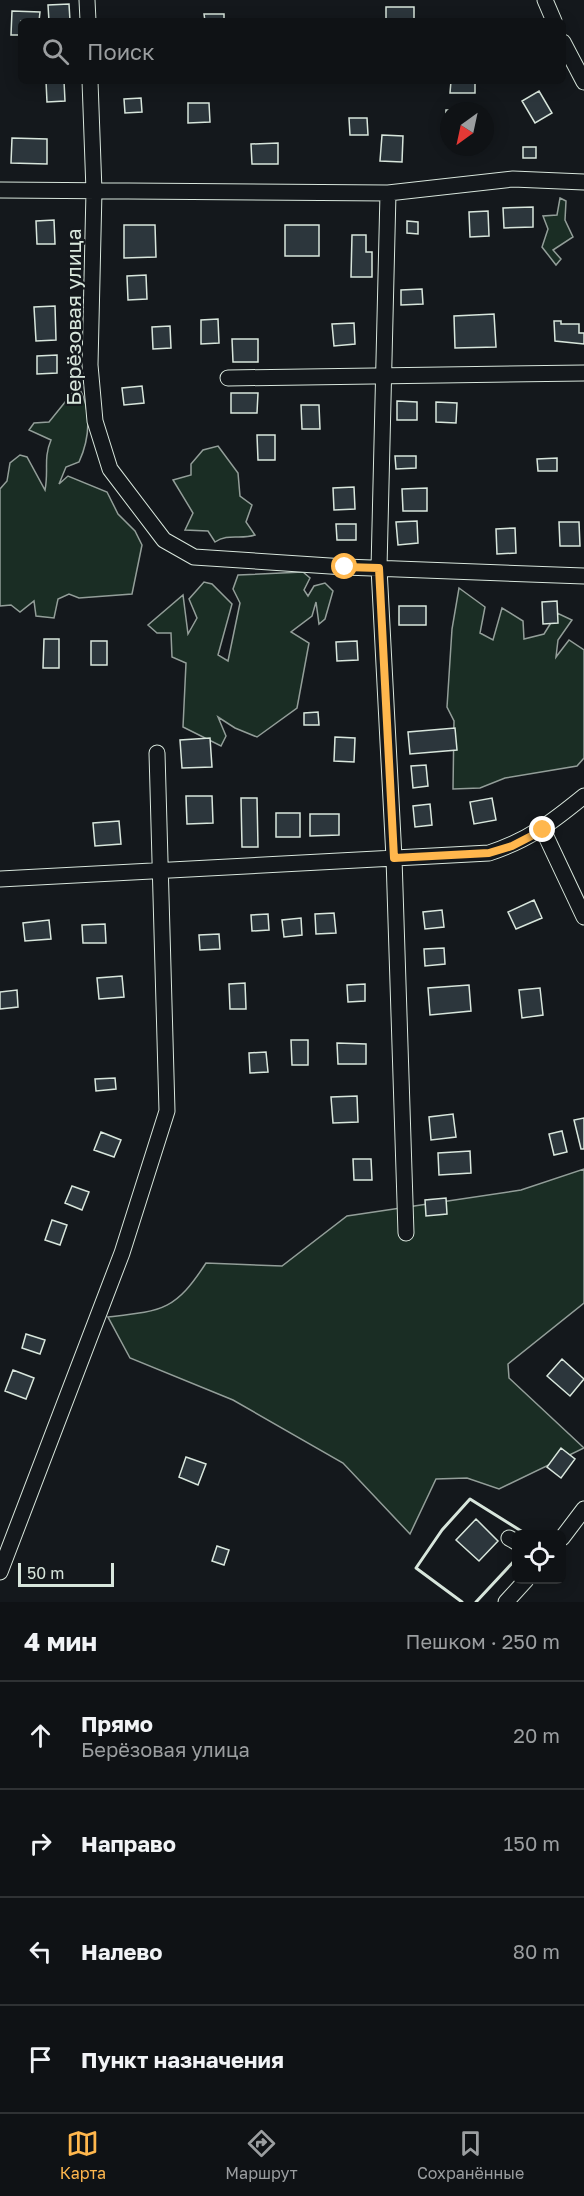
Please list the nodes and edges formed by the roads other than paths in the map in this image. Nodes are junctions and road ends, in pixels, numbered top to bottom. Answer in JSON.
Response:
{"nodes":[{"id":1,"x":87,"y":0,"type":"edge"},
{"id":2,"x":545,"y":0,"type":"edge"},
{"id":3,"x":88,"y":18,"type":"edge"},
{"id":4,"x":553,"y":18,"type":"edge"},
{"id":5,"x":566,"y":48,"type":"edge"},
{"id":6,"x":584,"y":82,"type":"edge"},
{"id":7,"x":90,"y":84,"type":"edge"},
{"id":8,"x":584,"y":182,"type":"edge"},
{"id":9,"x":0,"y":190,"type":"edge"},
{"id":10,"x":94,"y":191,"type":"junction"},
{"id":11,"x":388,"y":193,"type":"junction"},
{"id":12,"x":584,"y":373,"type":"edge"},
{"id":13,"x":382,"y":376,"type":"junction"},
{"id":14,"x":228,"y":378,"type":"dead end"},
{"id":15,"x":379,"y":568,"type":"junction"},
{"id":16,"x":584,"y":576,"type":"edge"},
{"id":17,"x":157,"y":753,"type":"dead end"},
{"id":18,"x":584,"y":796,"type":"edge"},
{"id":19,"x":543,"y":830,"type":"junction"},
{"id":20,"x":394,"y":858,"type":"junction"},
{"id":21,"x":161,"y":870,"type":"junction"},
{"id":22,"x":0,"y":879,"type":"edge"},
{"id":23,"x":584,"y":917,"type":"edge"},
{"id":24,"x":406,"y":1233,"type":"dead end"},
{"id":25,"x":584,"y":1509,"type":"edge"},
{"id":26,"x":566,"y":1532,"type":"edge"},
{"id":27,"x":0,"y":1572,"type":"edge"},
{"id":28,"x":522,"y":1584,"type":"edge"},
{"id":29,"x":506,"y":1602,"type":"edge"}],
"edges":[{"from":1,"to":3,"type":"street"},
{"from":2,"to":4,"type":"street"},
{"from":5,"to":6,"type":"street"},
{"from":7,"to":10,"type":"street","name":"Берёзовая улица"},
{"from":8,"to":11,"type":"street"},
{"from":9,"to":10,"type":"street"},
{"from":10,"to":11,"type":"street"},
{"from":10,"to":15,"type":"street","name":"Берёзовая улица"},
{"from":11,"to":13,"type":"street"},
{"from":12,"to":13,"type":"street"},
{"from":13,"to":14,"type":"street"},
{"from":13,"to":15,"type":"street"},
{"from":15,"to":16,"type":"street","name":"Берёзовая улица"},
{"from":15,"to":20,"type":"street"},
{"from":17,"to":21,"type":"street"},
{"from":18,"to":19,"type":"street"},
{"from":19,"to":20,"type":"street"},
{"from":19,"to":23,"type":"street"},
{"from":20,"to":21,"type":"street"},
{"from":20,"to":24,"type":"street"},
{"from":21,"to":22,"type":"street"},
{"from":21,"to":27,"type":"street"},
{"from":25,"to":26,"type":"street"},
{"from":28,"to":29,"type":"street"}]}
